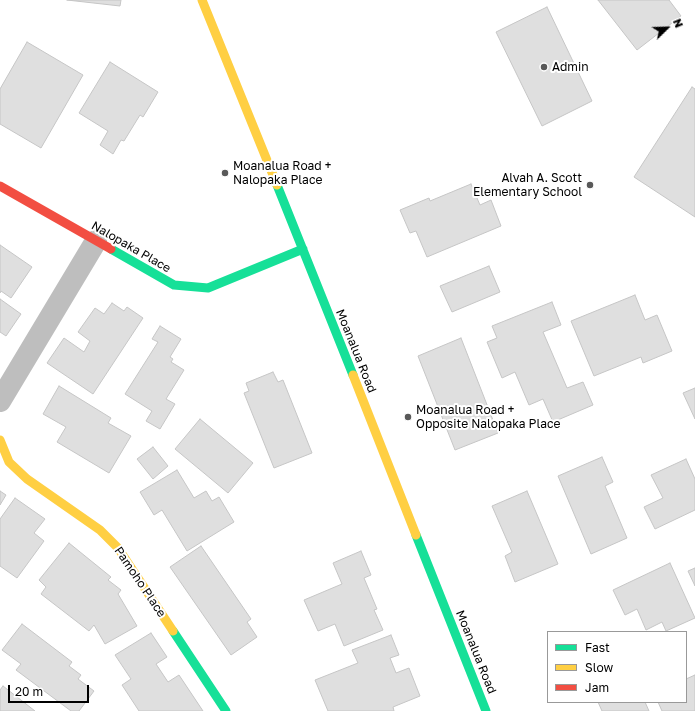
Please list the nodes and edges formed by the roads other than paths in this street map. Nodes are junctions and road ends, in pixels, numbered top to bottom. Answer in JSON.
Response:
{"nodes":[{"id":1,"x":202,"y":0,"type":"edge"},
{"id":2,"x":0,"y":186,"type":"edge"},
{"id":3,"x":96,"y":241,"type":"junction"},
{"id":4,"x":303,"y":249,"type":"junction"},
{"id":5,"x":0,"y":401,"type":"edge"},
{"id":6,"x":0,"y":440,"type":"edge"},
{"id":7,"x":226,"y":711,"type":"edge"},
{"id":8,"x":486,"y":711,"type":"edge"}],
"edges":[{"from":1,"to":4,"type":"main road","name":"Moanalua Road"},
{"from":2,"to":3,"type":"main road","name":"Nalopaka Place"},
{"from":3,"to":4,"type":"main road","name":"Nalopaka Place"},
{"from":3,"to":5,"type":"street"},
{"from":4,"to":8,"type":"main road","name":"Moanalua Road"},
{"from":6,"to":7,"type":"main road","name":"Pamoho Place"}]}
